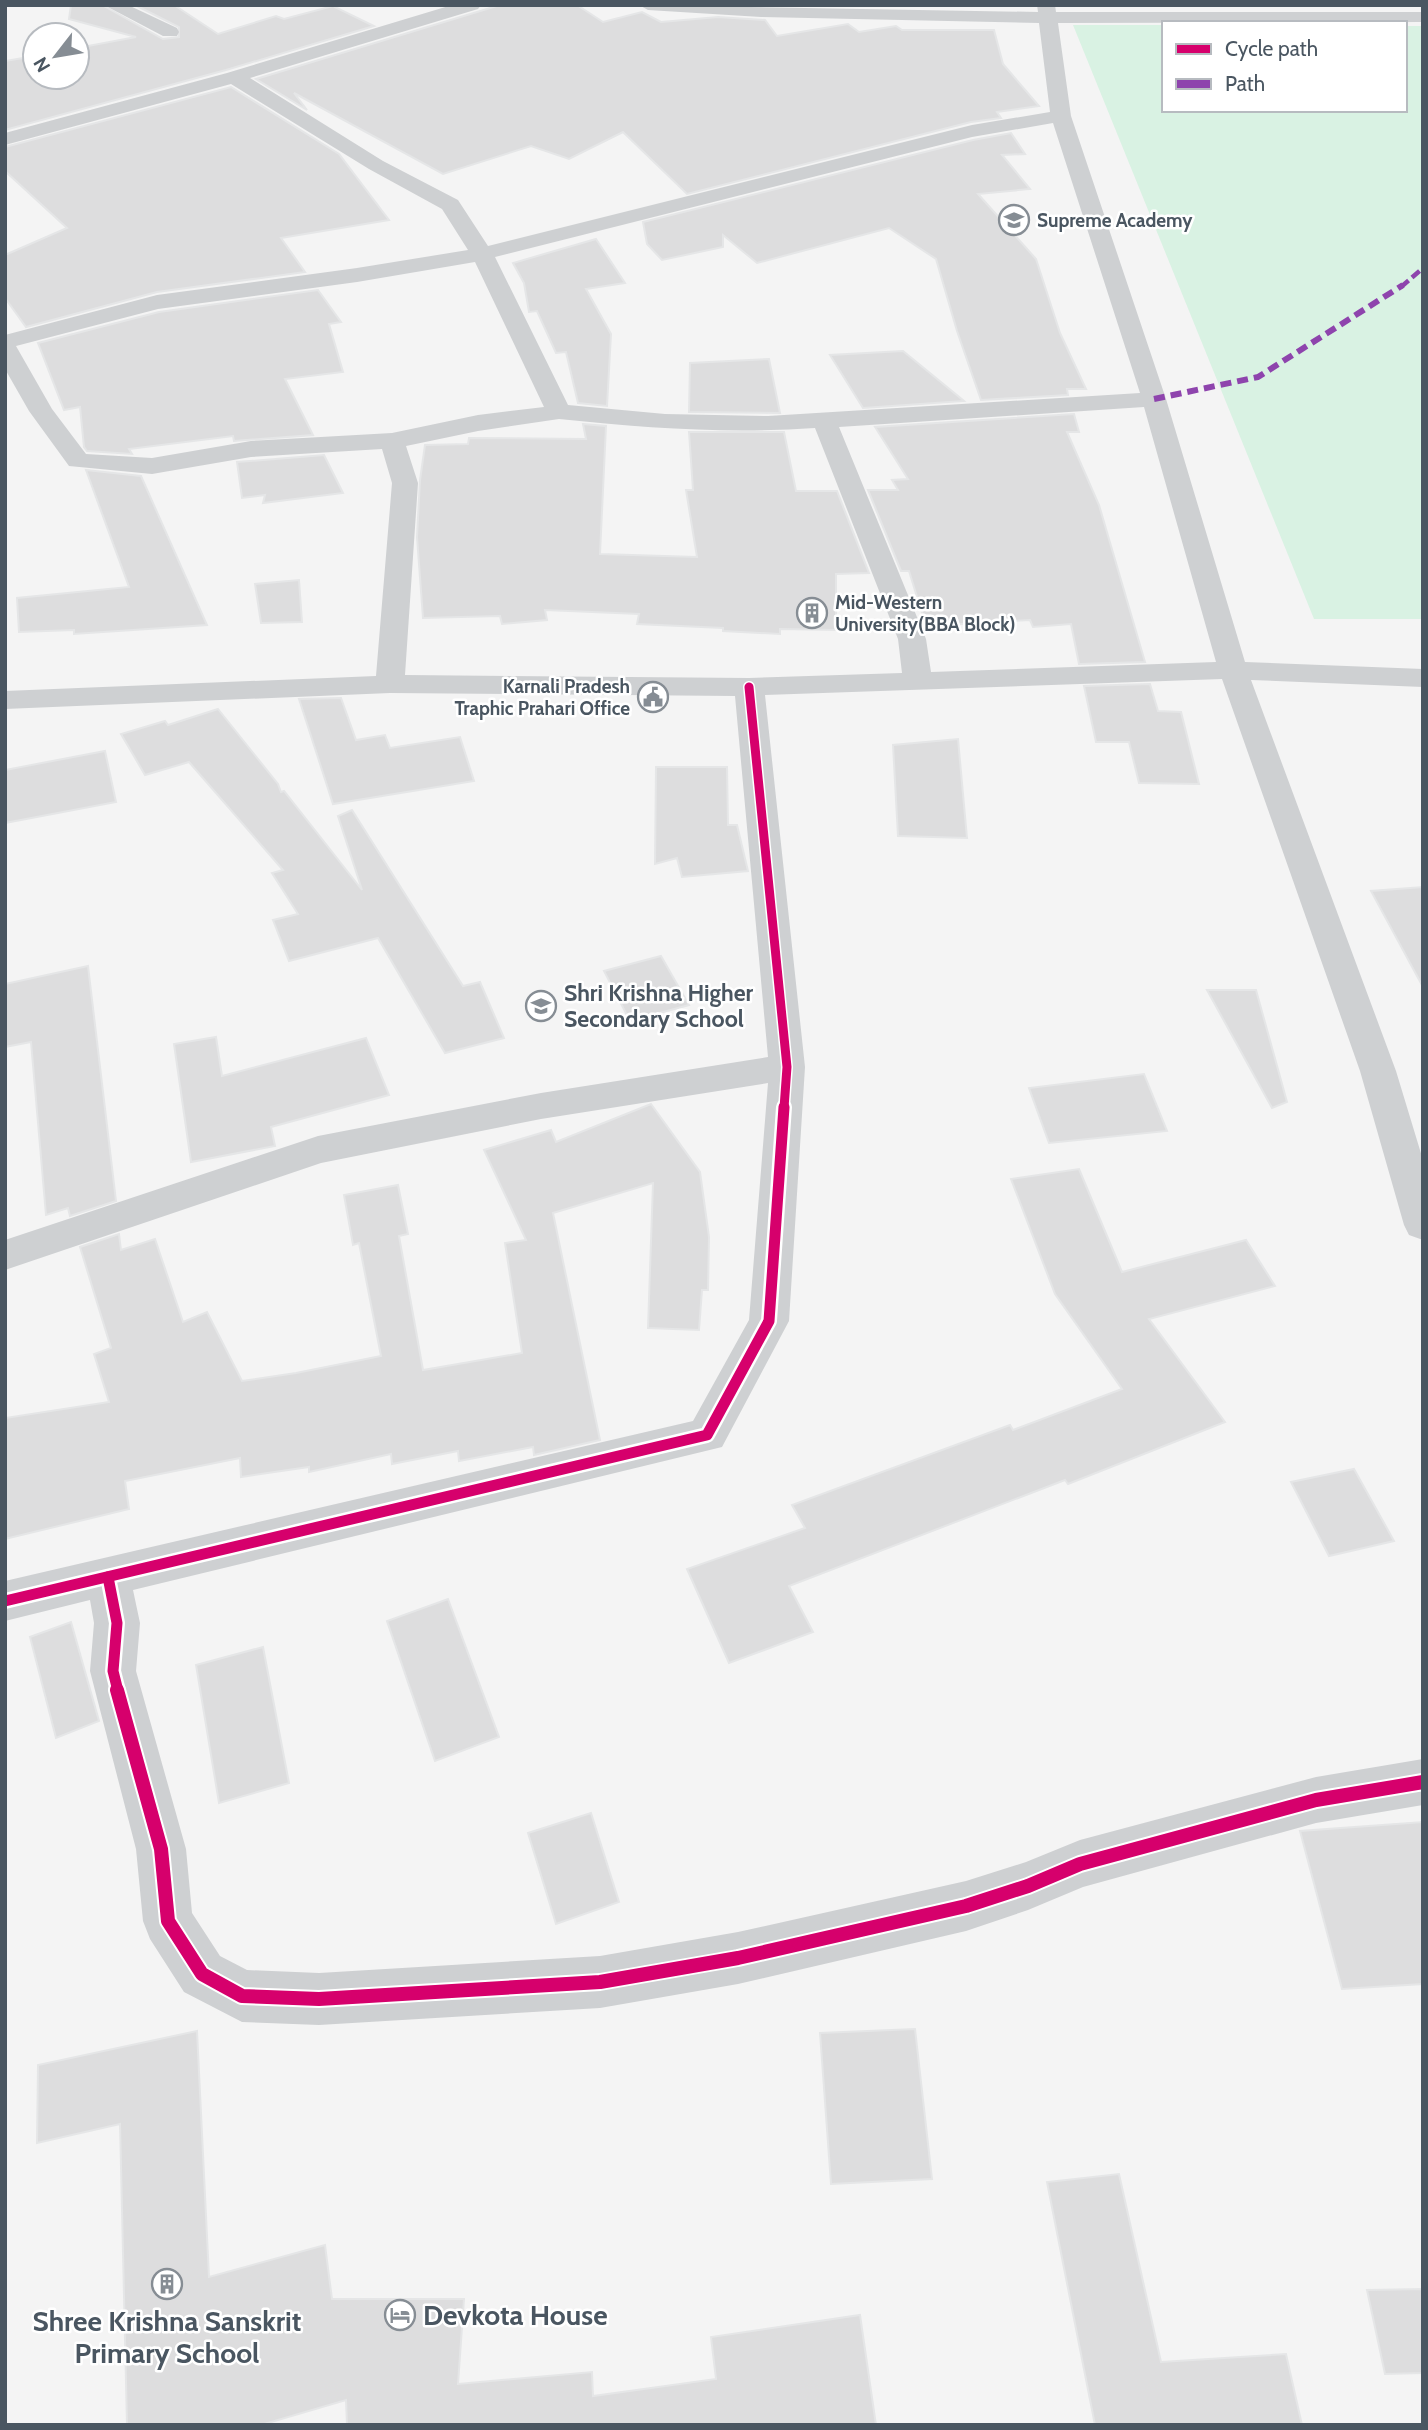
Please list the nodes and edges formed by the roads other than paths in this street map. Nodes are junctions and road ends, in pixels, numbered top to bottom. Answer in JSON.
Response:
{"nodes":[{"id":1,"x":113,"y":5,"type":"edge"},
{"id":2,"x":472,"y":5,"type":"edge"},
{"id":3,"x":648,"y":5,"type":"edge"},
{"id":4,"x":1048,"y":12,"type":"edge"},
{"id":5,"x":388,"y":14,"type":"dead end"},
{"id":6,"x":1423,"y":17,"type":"edge"},
{"id":7,"x":410,"y":22,"type":"junction"},
{"id":8,"x":170,"y":32,"type":"dead end"},
{"id":9,"x":234,"y":77,"type":"junction"},
{"id":10,"x":1061,"y":117,"type":"junction"},
{"id":11,"x":5,"y":139,"type":"edge"},
{"id":12,"x":482,"y":254,"type":"junction"},
{"id":13,"x":5,"y":345,"type":"edge"},
{"id":14,"x":1154,"y":399,"type":"junction"},
{"id":15,"x":559,"y":412,"type":"junction"},
{"id":16,"x":824,"y":420,"type":"junction"},
{"id":17,"x":392,"y":441,"type":"junction"},
{"id":18,"x":1233,"y":670,"type":"junction"},
{"id":19,"x":1423,"y":678,"type":"edge"},
{"id":20,"x":918,"y":682,"type":"junction"},
{"id":21,"x":390,"y":684,"type":"junction"},
{"id":22,"x":748,"y":687,"type":"junction"},
{"id":23,"x":5,"y":699,"type":"edge"},
{"id":24,"x":788,"y":1067,"type":"junction"},
{"id":25,"x":1423,"y":1225,"type":"edge"},
{"id":26,"x":5,"y":1255,"type":"edge"},
{"id":27,"x":108,"y":1577,"type":"junction"},
{"id":28,"x":5,"y":1601,"type":"edge"},
{"id":29,"x":1423,"y":1782,"type":"edge"}],
"edges":[{"from":1,"to":8,"type":"street"},
{"from":2,"to":7,"type":"street"},
{"from":3,"to":4,"type":"street"},
{"from":4,"to":6,"type":"street"},
{"from":4,"to":10,"type":"street"},
{"from":5,"to":7,"type":"street"},
{"from":7,"to":9,"type":"street"},
{"from":9,"to":11,"type":"street"},
{"from":9,"to":12,"type":"street"},
{"from":10,"to":12,"type":"street"},
{"from":10,"to":14,"type":"street"},
{"from":12,"to":13,"type":"street"},
{"from":12,"to":15,"type":"street"},
{"from":13,"to":17,"type":"street"},
{"from":14,"to":16,"type":"street"},
{"from":14,"to":18,"type":"street"},
{"from":15,"to":16,"type":"street"},
{"from":15,"to":17,"type":"street"},
{"from":16,"to":20,"type":"street"},
{"from":17,"to":21,"type":"street"},
{"from":18,"to":19,"type":"street"},
{"from":18,"to":20,"type":"street"},
{"from":18,"to":25,"type":"street"},
{"from":20,"to":22,"type":"street"},
{"from":21,"to":22,"type":"street"},
{"from":21,"to":23,"type":"street"},
{"from":22,"to":24,"type":"street"},
{"from":24,"to":26,"type":"street"},
{"from":24,"to":27,"type":"street"},
{"from":27,"to":28,"type":"street"},
{"from":27,"to":29,"type":"street"}]}
